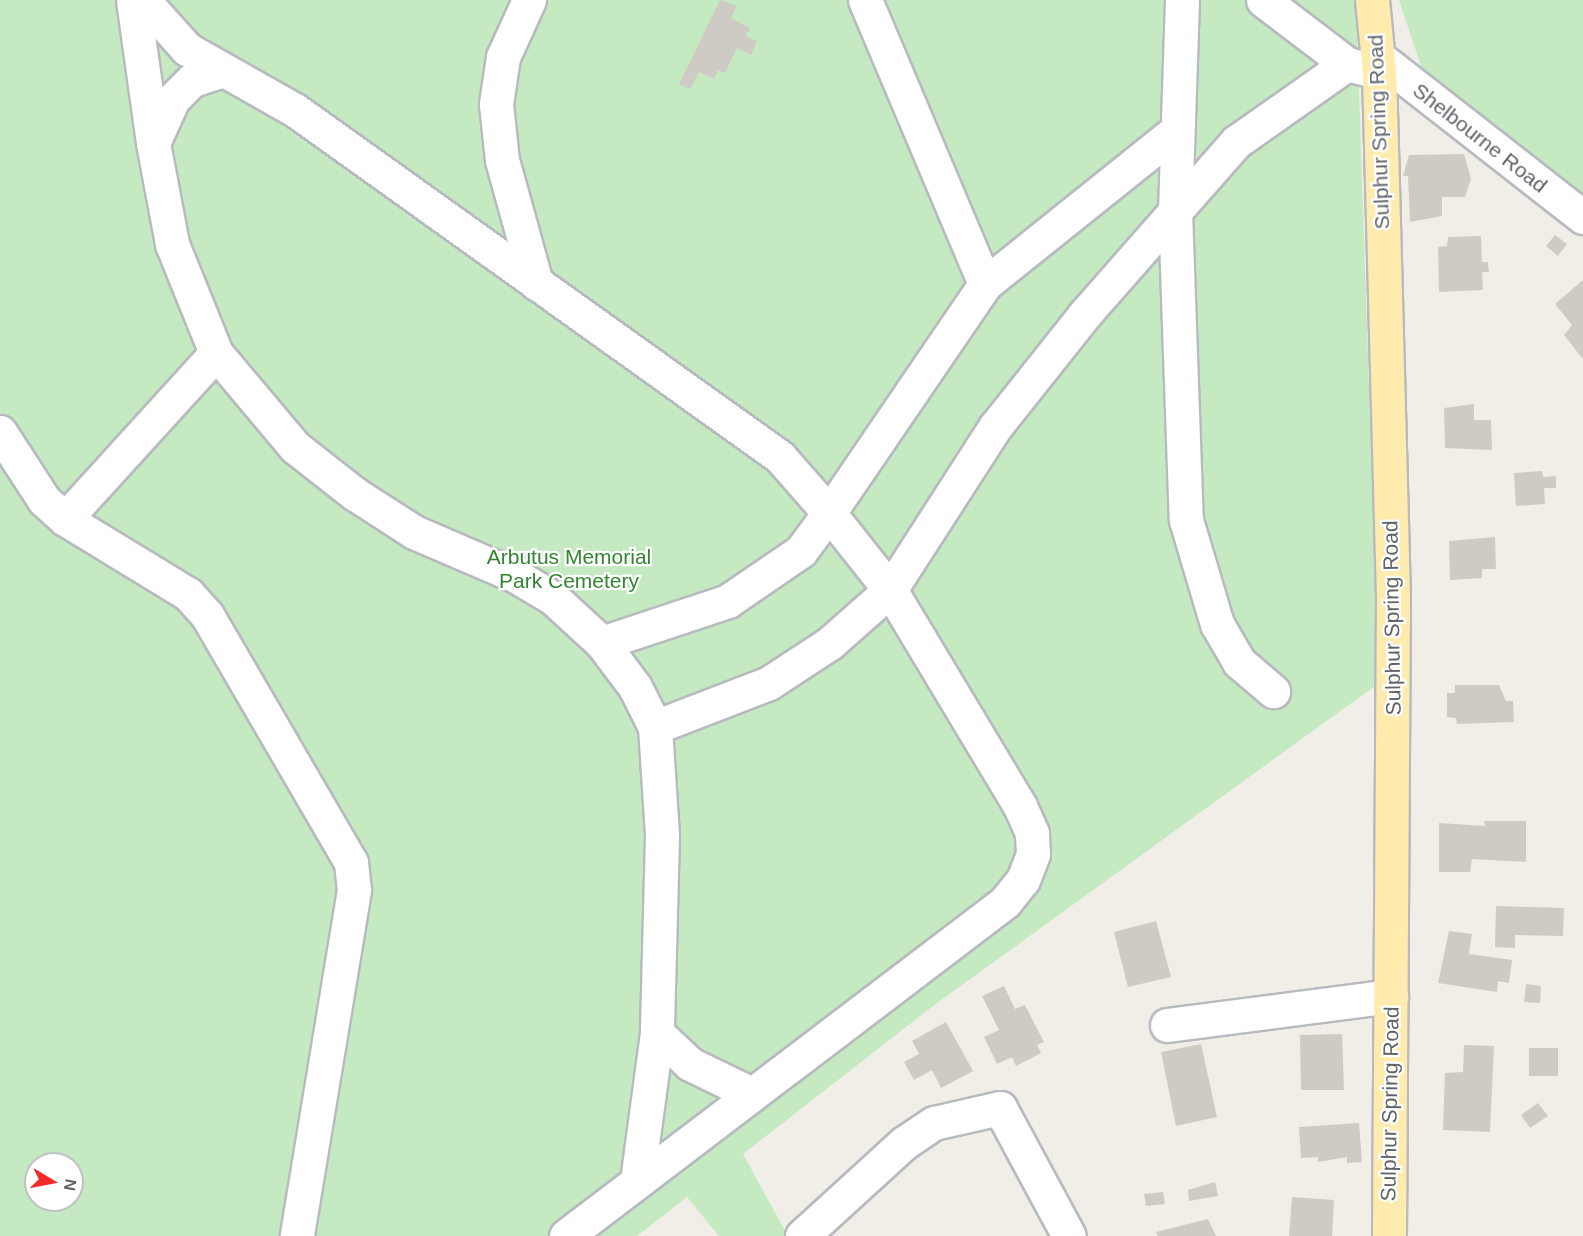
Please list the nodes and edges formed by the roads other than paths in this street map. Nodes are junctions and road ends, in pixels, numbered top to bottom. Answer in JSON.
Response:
{"nodes":[{"id":1,"x":133,"y":0,"type":"edge"},
{"id":2,"x":143,"y":0,"type":"edge"},
{"id":3,"x":529,"y":0,"type":"edge"},
{"id":4,"x":865,"y":0,"type":"edge"},
{"id":5,"x":1182,"y":0,"type":"edge"},
{"id":6,"x":1263,"y":0,"type":"edge"},
{"id":7,"x":1372,"y":0,"type":"edge"},
{"id":8,"x":1347,"y":64,"type":"junction"},
{"id":9,"x":1379,"y":64,"type":"junction"},
{"id":10,"x":220,"y":71,"type":"junction"},
{"id":11,"x":1175,"y":132,"type":"junction"},
{"id":12,"x":153,"y":143,"type":"junction"},
{"id":13,"x":1175,"y":211,"type":"junction"},
{"id":14,"x":1583,"y":217,"type":"edge"},
{"id":15,"x":536,"y":283,"type":"junction"},
{"id":16,"x":985,"y":284,"type":"junction"},
{"id":17,"x":216,"y":353,"type":"junction"},
{"id":18,"x":0,"y":432,"type":"edge"},
{"id":19,"x":829,"y":513,"type":"junction"},
{"id":20,"x":65,"y":519,"type":"junction"},
{"id":21,"x":890,"y":590,"type":"junction"},
{"id":22,"x":602,"y":643,"type":"junction"},
{"id":23,"x":1272,"y":691,"type":"dead end"},
{"id":24,"x":655,"y":727,"type":"junction"},
{"id":25,"x":1391,"y":996,"type":"junction"},
{"id":26,"x":1167,"y":1025,"type":"dead end"},
{"id":27,"x":657,"y":1033,"type":"junction"},
{"id":28,"x":752,"y":1094,"type":"junction"},
{"id":29,"x":637,"y":1181,"type":"junction"},
{"id":30,"x":297,"y":1236,"type":"edge"},
{"id":31,"x":566,"y":1236,"type":"edge"},
{"id":32,"x":802,"y":1236,"type":"edge"},
{"id":33,"x":1069,"y":1236,"type":"edge"},
{"id":34,"x":1389,"y":1236,"type":"edge"}],
"edges":[{"from":1,"to":12,"type":"street"},
{"from":2,"to":10,"type":"street"},
{"from":3,"to":15,"type":"street"},
{"from":4,"to":16,"type":"street"},
{"from":5,"to":11,"type":"street"},
{"from":6,"to":8,"type":"street"},
{"from":7,"to":9,"type":"main road","name":"Sulphur Spring Road"},
{"from":8,"to":9,"type":"street"},
{"from":8,"to":13,"type":"street"},
{"from":9,"to":14,"type":"street","name":"Shelbourne Road"},
{"from":9,"to":25,"type":"main road","name":"Sulphur Spring Road"},
{"from":10,"to":12,"type":"street"},
{"from":10,"to":15,"type":"street"},
{"from":11,"to":13,"type":"street"},
{"from":11,"to":16,"type":"street"},
{"from":12,"to":17,"type":"street"},
{"from":13,"to":21,"type":"street"},
{"from":13,"to":23,"type":"street"},
{"from":15,"to":19,"type":"street"},
{"from":16,"to":19,"type":"street"},
{"from":17,"to":20,"type":"street"},
{"from":17,"to":22,"type":"street"},
{"from":18,"to":20,"type":"street"},
{"from":19,"to":21,"type":"street"},
{"from":19,"to":22,"type":"street"},
{"from":20,"to":30,"type":"street"},
{"from":21,"to":24,"type":"street"},
{"from":21,"to":28,"type":"street"},
{"from":22,"to":24,"type":"street"},
{"from":24,"to":27,"type":"street"},
{"from":25,"to":26,"type":"street"},
{"from":25,"to":34,"type":"main road","name":"Sulphur Spring Road"},
{"from":27,"to":28,"type":"street"},
{"from":27,"to":29,"type":"street"},
{"from":28,"to":29,"type":"street"},
{"from":29,"to":31,"type":"street"},
{"from":32,"to":33,"type":"street"}]}
